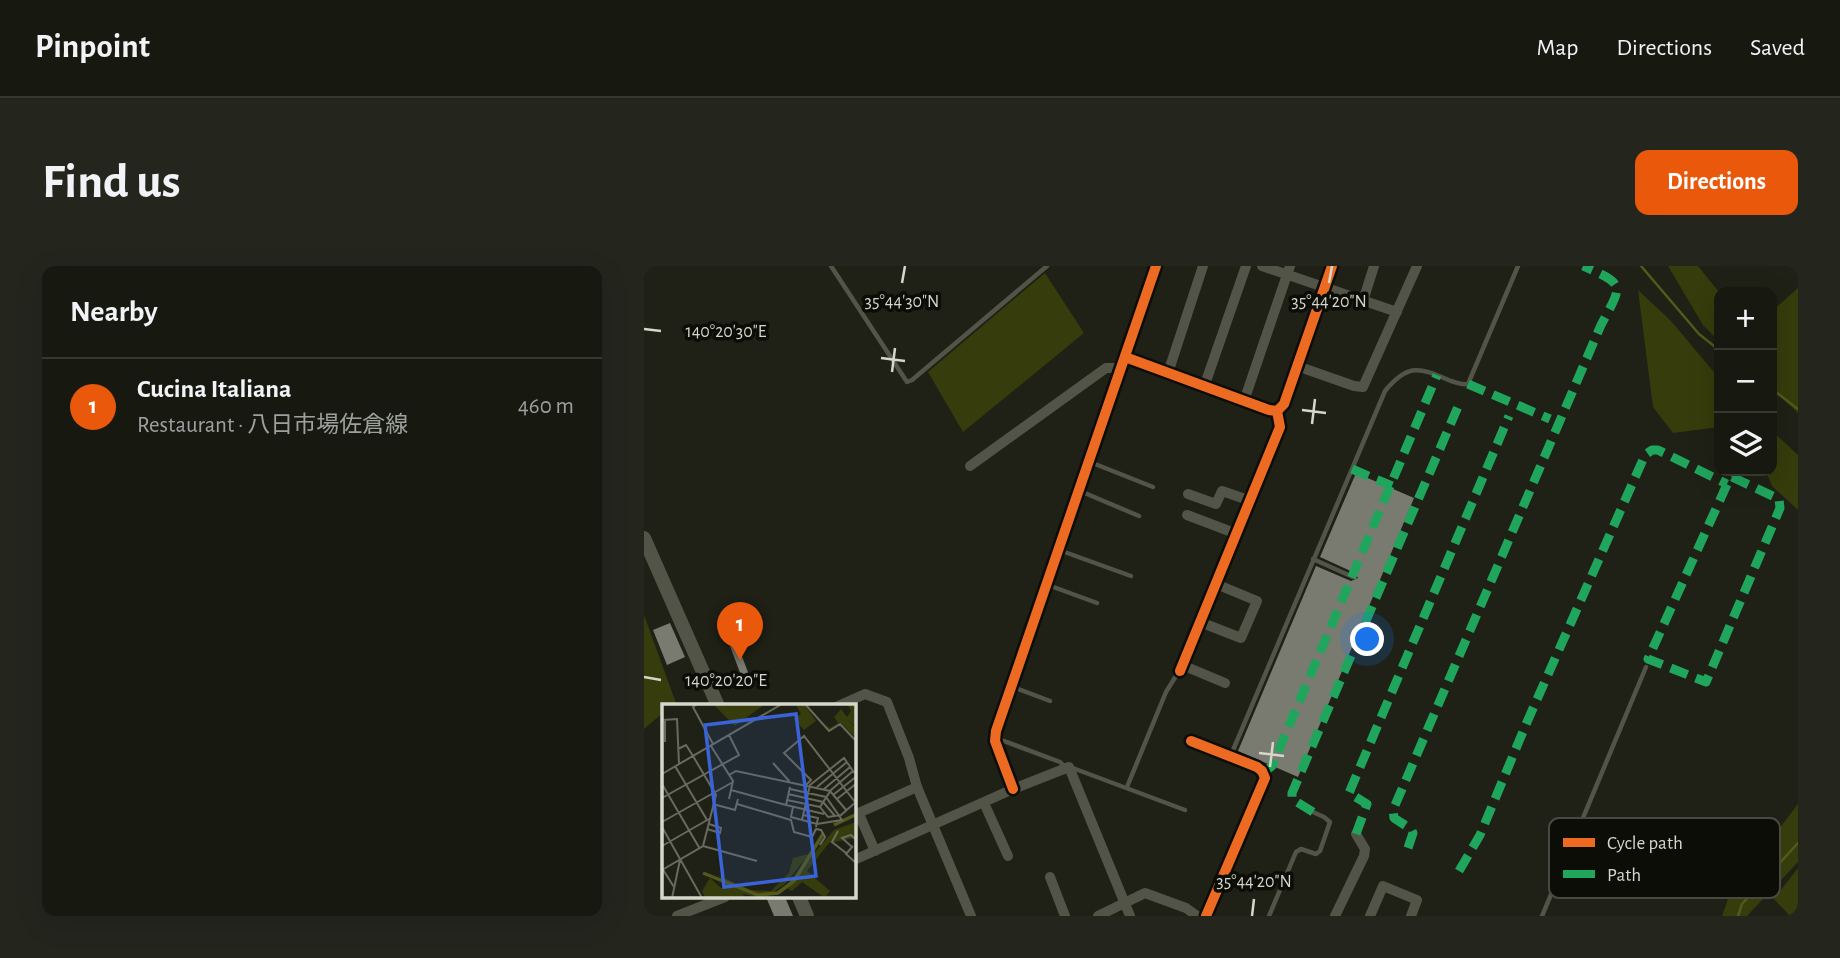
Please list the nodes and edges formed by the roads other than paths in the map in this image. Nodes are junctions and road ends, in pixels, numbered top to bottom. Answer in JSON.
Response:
{"nodes":[{"id":1,"x":831,"y":266,"type":"edge"},
{"id":2,"x":1046,"y":266,"type":"edge"},
{"id":3,"x":1156,"y":266,"type":"edge"},
{"id":4,"x":1203,"y":266,"type":"edge"},
{"id":5,"x":1246,"y":266,"type":"edge"},
{"id":6,"x":1262,"y":266,"type":"edge"},
{"id":7,"x":1332,"y":266,"type":"edge"},
{"id":8,"x":1374,"y":266,"type":"edge"},
{"id":9,"x":1417,"y":266,"type":"edge"},
{"id":10,"x":1518,"y":266,"type":"edge"},
{"id":11,"x":1288,"y":270,"type":"edge"},
{"id":12,"x":1324,"y":288,"type":"junction"},
{"id":13,"x":1363,"y":301,"type":"junction"},
{"id":14,"x":1397,"y":312,"type":"junction"},
{"id":15,"x":1125,"y":357,"type":"junction"},
{"id":16,"x":1297,"y":366,"type":"junction"},
{"id":17,"x":1121,"y":368,"type":"junction"},
{"id":18,"x":1168,"y":373,"type":"junction"},
{"id":19,"x":1204,"y":387,"type":"junction"},
{"id":20,"x":1244,"y":401,"type":"junction"},
{"id":21,"x":1277,"y":411,"type":"junction"},
{"id":22,"x":1089,"y":462,"type":"junction"},
{"id":23,"x":970,"y":466,"type":"dead end"},
{"id":24,"x":1153,"y":488,"type":"dead end"},
{"id":25,"x":1079,"y":491,"type":"junction"},
{"id":26,"x":1188,"y":494,"type":"dead end"},
{"id":27,"x":1251,"y":501,"type":"junction"},
{"id":28,"x":1187,"y":515,"type":"dead end"},
{"id":29,"x":1139,"y":516,"type":"dead end"},
{"id":30,"x":1237,"y":534,"type":"junction"},
{"id":31,"x":644,"y":538,"type":"edge"},
{"id":32,"x":1059,"y":550,"type":"junction"},
{"id":33,"x":1313,"y":559,"type":"junction"},
{"id":34,"x":1131,"y":576,"type":"dead end"},
{"id":35,"x":1353,"y":577,"type":"dead end"},
{"id":36,"x":1047,"y":584,"type":"junction"},
{"id":37,"x":1216,"y":584,"type":"junction"},
{"id":38,"x":1097,"y":603,"type":"dead end"},
{"id":39,"x":1200,"y":622,"type":"junction"},
{"id":40,"x":1646,"y":667,"type":"dead end"},
{"id":41,"x":1181,"y":668,"type":"junction"},
{"id":42,"x":1225,"y":683,"type":"dead end"},
{"id":43,"x":1012,"y":686,"type":"junction"},
{"id":44,"x":1050,"y":701,"type":"dead end"},
{"id":45,"x":717,"y":704,"type":"edge"},
{"id":46,"x":842,"y":704,"type":"edge"},
{"id":47,"x":996,"y":737,"type":"junction"},
{"id":48,"x":1191,"y":741,"type":"dead end"},
{"id":49,"x":1231,"y":756,"type":"junction"},
{"id":50,"x":1067,"y":766,"type":"junction"},
{"id":51,"x":1126,"y":786,"type":"junction"},
{"id":52,"x":917,"y":787,"type":"junction"},
{"id":53,"x":1013,"y":789,"type":"junction"},
{"id":54,"x":984,"y":803,"type":"junction"},
{"id":55,"x":1185,"y":810,"type":"dead end"},
{"id":56,"x":1312,"y":812,"type":"dead end"},
{"id":57,"x":856,"y":814,"type":"edge"},
{"id":58,"x":1583,"y":818,"type":"edge"},
{"id":59,"x":933,"y":826,"type":"junction"},
{"id":60,"x":1356,"y":834,"type":"dead end"},
{"id":61,"x":875,"y":851,"type":"junction"},
{"id":62,"x":1009,"y":856,"type":"dead end"},
{"id":63,"x":856,"y":859,"type":"edge"},
{"id":64,"x":1051,"y":877,"type":"dead end"},
{"id":65,"x":722,"y":898,"type":"edge"},
{"id":66,"x":799,"y":898,"type":"edge"},
{"id":67,"x":1550,"y":898,"type":"edge"},
{"id":68,"x":1125,"y":905,"type":"junction"},
{"id":69,"x":677,"y":916,"type":"edge"},
{"id":70,"x":807,"y":916,"type":"edge"},
{"id":71,"x":971,"y":916,"type":"edge"},
{"id":72,"x":1065,"y":916,"type":"edge"},
{"id":73,"x":1098,"y":916,"type":"edge"},
{"id":74,"x":1130,"y":916,"type":"edge"},
{"id":75,"x":1197,"y":916,"type":"edge"},
{"id":76,"x":1206,"y":916,"type":"edge"},
{"id":77,"x":1269,"y":916,"type":"edge"},
{"id":78,"x":1335,"y":916,"type":"edge"},
{"id":79,"x":1370,"y":916,"type":"edge"},
{"id":80,"x":1410,"y":916,"type":"edge"},
{"id":81,"x":1542,"y":916,"type":"edge"}],
"edges":[{"from":1,"to":2,"type":"lane"},
{"from":3,"to":15,"type":"street"},
{"from":4,"to":18,"type":"street"},
{"from":5,"to":19,"type":"street"},
{"from":6,"to":11,"type":"street"},
{"from":7,"to":12,"type":"street"},
{"from":8,"to":13,"type":"street"},
{"from":9,"to":14,"type":"street"},
{"from":10,"to":33,"type":"lane"},
{"from":11,"to":12,"type":"street"},
{"from":11,"to":20,"type":"street"},
{"from":12,"to":13,"type":"street"},
{"from":12,"to":16,"type":"street"},
{"from":13,"to":14,"type":"street"},
{"from":14,"to":16,"type":"street"},
{"from":15,"to":17,"type":"street"},
{"from":15,"to":18,"type":"street"},
{"from":16,"to":21,"type":"street"},
{"from":17,"to":22,"type":"street"},
{"from":17,"to":23,"type":"street"},
{"from":18,"to":19,"type":"street"},
{"from":19,"to":20,"type":"street"},
{"from":20,"to":21,"type":"street"},
{"from":21,"to":27,"type":"street"},
{"from":22,"to":24,"type":"lane"},
{"from":22,"to":25,"type":"street"},
{"from":25,"to":29,"type":"lane"},
{"from":25,"to":32,"type":"street"},
{"from":26,"to":27,"type":"street"},
{"from":27,"to":30,"type":"street"},
{"from":28,"to":30,"type":"street"},
{"from":30,"to":37,"type":"street"},
{"from":31,"to":45,"type":"main road"},
{"from":32,"to":34,"type":"lane"},
{"from":32,"to":36,"type":"street"},
{"from":33,"to":35,"type":"lane"},
{"from":33,"to":49,"type":"lane"},
{"from":36,"to":38,"type":"lane"},
{"from":36,"to":43,"type":"street"},
{"from":37,"to":39,"type":"street"},
{"from":37,"to":39,"type":"street"},
{"from":39,"to":41,"type":"street"},
{"from":40,"to":58,"type":"lane"},
{"from":41,"to":42,"type":"street"},
{"from":41,"to":51,"type":"lane"},
{"from":43,"to":44,"type":"lane"},
{"from":43,"to":47,"type":"street"},
{"from":46,"to":52,"type":"street"},
{"from":47,"to":50,"type":"lane"},
{"from":47,"to":53,"type":"street"},
{"from":48,"to":49,"type":"street"},
{"from":49,"to":76,"type":"street"},
{"from":50,"to":51,"type":"lane"},
{"from":50,"to":53,"type":"street"},
{"from":50,"to":68,"type":"street"},
{"from":51,"to":55,"type":"lane"},
{"from":52,"to":57,"type":"street"},
{"from":52,"to":59,"type":"street"},
{"from":53,"to":54,"type":"street"},
{"from":54,"to":59,"type":"street"},
{"from":54,"to":62,"type":"street"},
{"from":56,"to":77,"type":"lane"},
{"from":57,"to":61,"type":"street"},
{"from":59,"to":61,"type":"street"},
{"from":59,"to":71,"type":"street"},
{"from":60,"to":78,"type":"street"},
{"from":61,"to":63,"type":"street"},
{"from":64,"to":72,"type":"street"},
{"from":65,"to":69,"type":"street"},
{"from":66,"to":70,"type":"main road"},
{"from":67,"to":81,"type":"lane"},
{"from":68,"to":73,"type":"street"},
{"from":68,"to":74,"type":"street"},
{"from":68,"to":75,"type":"street"},
{"from":79,"to":80,"type":"street"}]}
